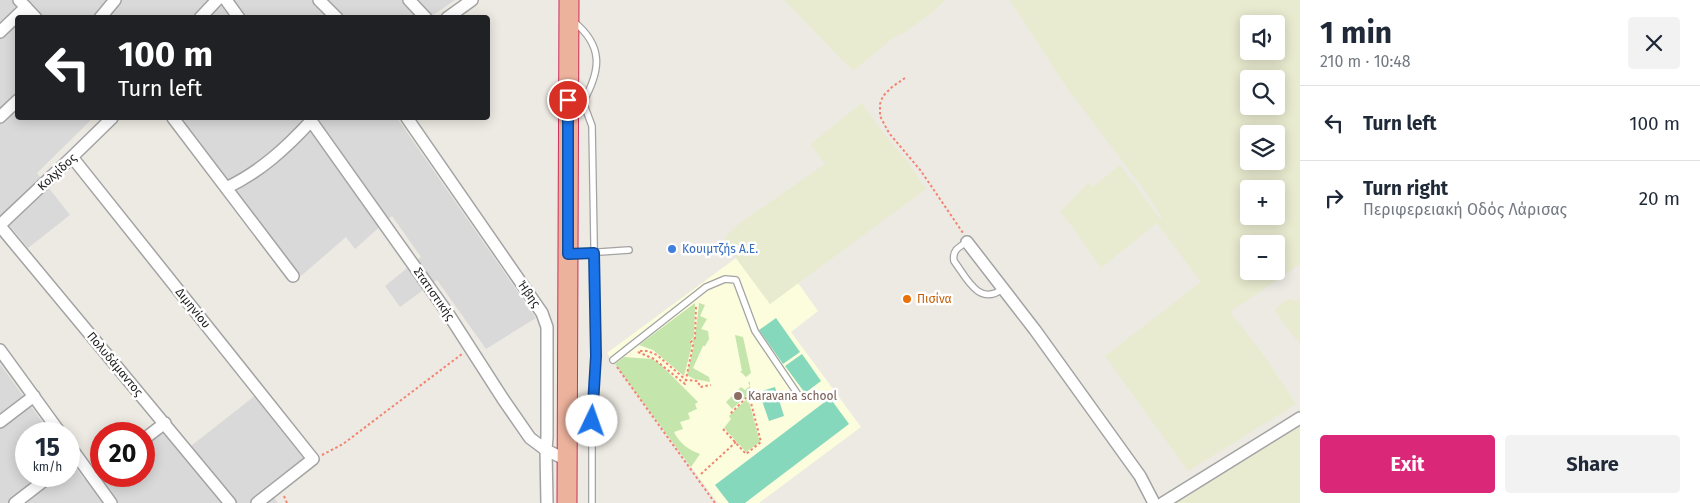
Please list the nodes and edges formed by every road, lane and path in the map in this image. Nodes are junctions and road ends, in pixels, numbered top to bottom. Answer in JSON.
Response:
{"nodes":[{"id":1,"x":115,"y":0,"type":"edge"},
{"id":2,"x":217,"y":0,"type":"edge"},
{"id":3,"x":226,"y":0,"type":"edge"},
{"id":4,"x":409,"y":0,"type":"edge"},
{"id":5,"x":472,"y":0,"type":"edge"},
{"id":6,"x":321,"y":1,"type":"edge"},
{"id":7,"x":23,"y":4,"type":"edge"},
{"id":8,"x":569,"y":9,"type":"edge"},
{"id":9,"x":33,"y":15,"type":"edge"},
{"id":10,"x":102,"y":15,"type":"edge"},
{"id":11,"x":203,"y":15,"type":"edge"},
{"id":12,"x":237,"y":15,"type":"edge"},
{"id":13,"x":333,"y":15,"type":"edge"},
{"id":14,"x":423,"y":15,"type":"edge"},
{"id":15,"x":450,"y":15,"type":"edge"},
{"id":16,"x":0,"y":32,"type":"edge"},
{"id":17,"x":905,"y":78,"type":"dead end"},
{"id":18,"x":569,"y":81,"type":"junction"},
{"id":19,"x":583,"y":102,"type":"junction"},
{"id":20,"x":15,"y":103,"type":"edge"},
{"id":21,"x":0,"y":117,"type":"edge"},
{"id":22,"x":110,"y":120,"type":"edge"},
{"id":23,"x":175,"y":120,"type":"edge"},
{"id":24,"x":309,"y":120,"type":"edge"},
{"id":25,"x":311,"y":120,"type":"edge"},
{"id":26,"x":408,"y":120,"type":"edge"},
{"id":27,"x":72,"y":157,"type":"junction"},
{"id":28,"x":226,"y":188,"type":"junction"},
{"id":29,"x":0,"y":225,"type":"edge"},
{"id":30,"x":967,"y":242,"type":"junction"},
{"id":31,"x":629,"y":250,"type":"dead end"},
{"id":32,"x":594,"y":253,"type":"junction"},
{"id":33,"x":568,"y":254,"type":"junction"},
{"id":34,"x":293,"y":276,"type":"dead end"},
{"id":35,"x":1002,"y":289,"type":"junction"},
{"id":36,"x":696,"y":294,"type":"junction"},
{"id":37,"x":470,"y":348,"type":"junction"},
{"id":38,"x":0,"y":350,"type":"edge"},
{"id":39,"x":613,"y":360,"type":"joint"},
{"id":40,"x":686,"y":380,"type":"junction"},
{"id":41,"x":710,"y":386,"type":"dead end"},
{"id":42,"x":34,"y":396,"type":"junction"},
{"id":43,"x":799,"y":396,"type":"dead end"},
{"id":44,"x":729,"y":415,"type":"dead end"},
{"id":45,"x":1300,"y":418,"type":"edge"},
{"id":46,"x":0,"y":422,"type":"edge"},
{"id":47,"x":52,"y":422,"type":"edge"},
{"id":48,"x":165,"y":423,"type":"junction"},
{"id":49,"x":723,"y":429,"type":"dead end"},
{"id":50,"x":155,"y":431,"type":"edge"},
{"id":51,"x":736,"y":442,"type":"junction"},
{"id":52,"x":546,"y":450,"type":"junction"},
{"id":53,"x":313,"y":459,"type":"junction"},
{"id":54,"x":567,"y":460,"type":"junction"},
{"id":55,"x":701,"y":474,"type":"dead end"},
{"id":56,"x":36,"y":487,"type":"edge"},
{"id":57,"x":103,"y":487,"type":"edge"},
{"id":58,"x":15,"y":503,"type":"edge"},
{"id":59,"x":111,"y":503,"type":"edge"},
{"id":60,"x":230,"y":503,"type":"edge"},
{"id":61,"x":257,"y":503,"type":"edge"},
{"id":62,"x":547,"y":503,"type":"edge"},
{"id":63,"x":567,"y":503,"type":"edge"},
{"id":64,"x":592,"y":503,"type":"edge"},
{"id":65,"x":715,"y":503,"type":"edge"},
{"id":66,"x":1154,"y":503,"type":"edge"},
{"id":67,"x":1163,"y":503,"type":"edge"}],
"edges":[{"from":1,"to":10,"type":"street"},
{"from":2,"to":11,"type":"street"},
{"from":3,"to":12,"type":"street"},
{"from":4,"to":14,"type":"street"},
{"from":5,"to":15,"type":"street"},
{"from":6,"to":13,"type":"street"},
{"from":7,"to":9,"type":"street"},
{"from":7,"to":16,"type":"street"},
{"from":8,"to":18,"type":"highway"},
{"from":8,"to":19,"type":"lane"},
{"from":17,"to":30,"type":"path"},
{"from":18,"to":19,"type":"lane"},
{"from":18,"to":33,"type":"highway"},
{"from":19,"to":32,"type":"lane"},
{"from":20,"to":21,"type":"street"},
{"from":22,"to":27,"type":"street","name":"Κολχίδος"},
{"from":23,"to":28,"type":"street"},
{"from":24,"to":28,"type":"street"},
{"from":25,"to":37,"type":"street","name":"Στατιστικής"},
{"from":26,"to":52,"type":"street","name":"Ήβης"},
{"from":27,"to":29,"type":"street","name":"Κολχίδος"},
{"from":27,"to":53,"type":"street","name":"Διμηνίου"},
{"from":28,"to":34,"type":"street"},
{"from":29,"to":48,"type":"street","name":"Πολυδάμαντος"},
{"from":30,"to":35,"type":"street"},
{"from":30,"to":35,"type":"lane"},
{"from":31,"to":32,"type":"lane"},
{"from":32,"to":33,"type":"lane"},
{"from":32,"to":64,"type":"lane"},
{"from":33,"to":54,"type":"highway"},
{"from":35,"to":66,"type":"street"},
{"from":36,"to":39,"type":"lane"},
{"from":36,"to":40,"type":"path"},
{"from":36,"to":43,"type":"lane"},
{"from":37,"to":52,"type":"street","name":"Στατιστικής"},
{"from":37,"to":53,"type":"path"},
{"from":38,"to":42,"type":"street"},
{"from":39,"to":65,"type":"path"},
{"from":40,"to":40,"type":"path"},
{"from":40,"to":41,"type":"path"},
{"from":42,"to":46,"type":"street"},
{"from":42,"to":47,"type":"street"},
{"from":44,"to":51,"type":"path"},
{"from":45,"to":67,"type":"street"},
{"from":48,"to":50,"type":"street"},
{"from":48,"to":60,"type":"street","name":"Πολυδάμαντος"},
{"from":49,"to":51,"type":"path"},
{"from":51,"to":55,"type":"path"},
{"from":52,"to":54,"type":"street","name":"Στατιστικής"},
{"from":52,"to":62,"type":"street","name":"Ήβης"},
{"from":53,"to":61,"type":"street"},
{"from":54,"to":63,"type":"highway"},
{"from":56,"to":58,"type":"street"},
{"from":57,"to":59,"type":"street"}]}
